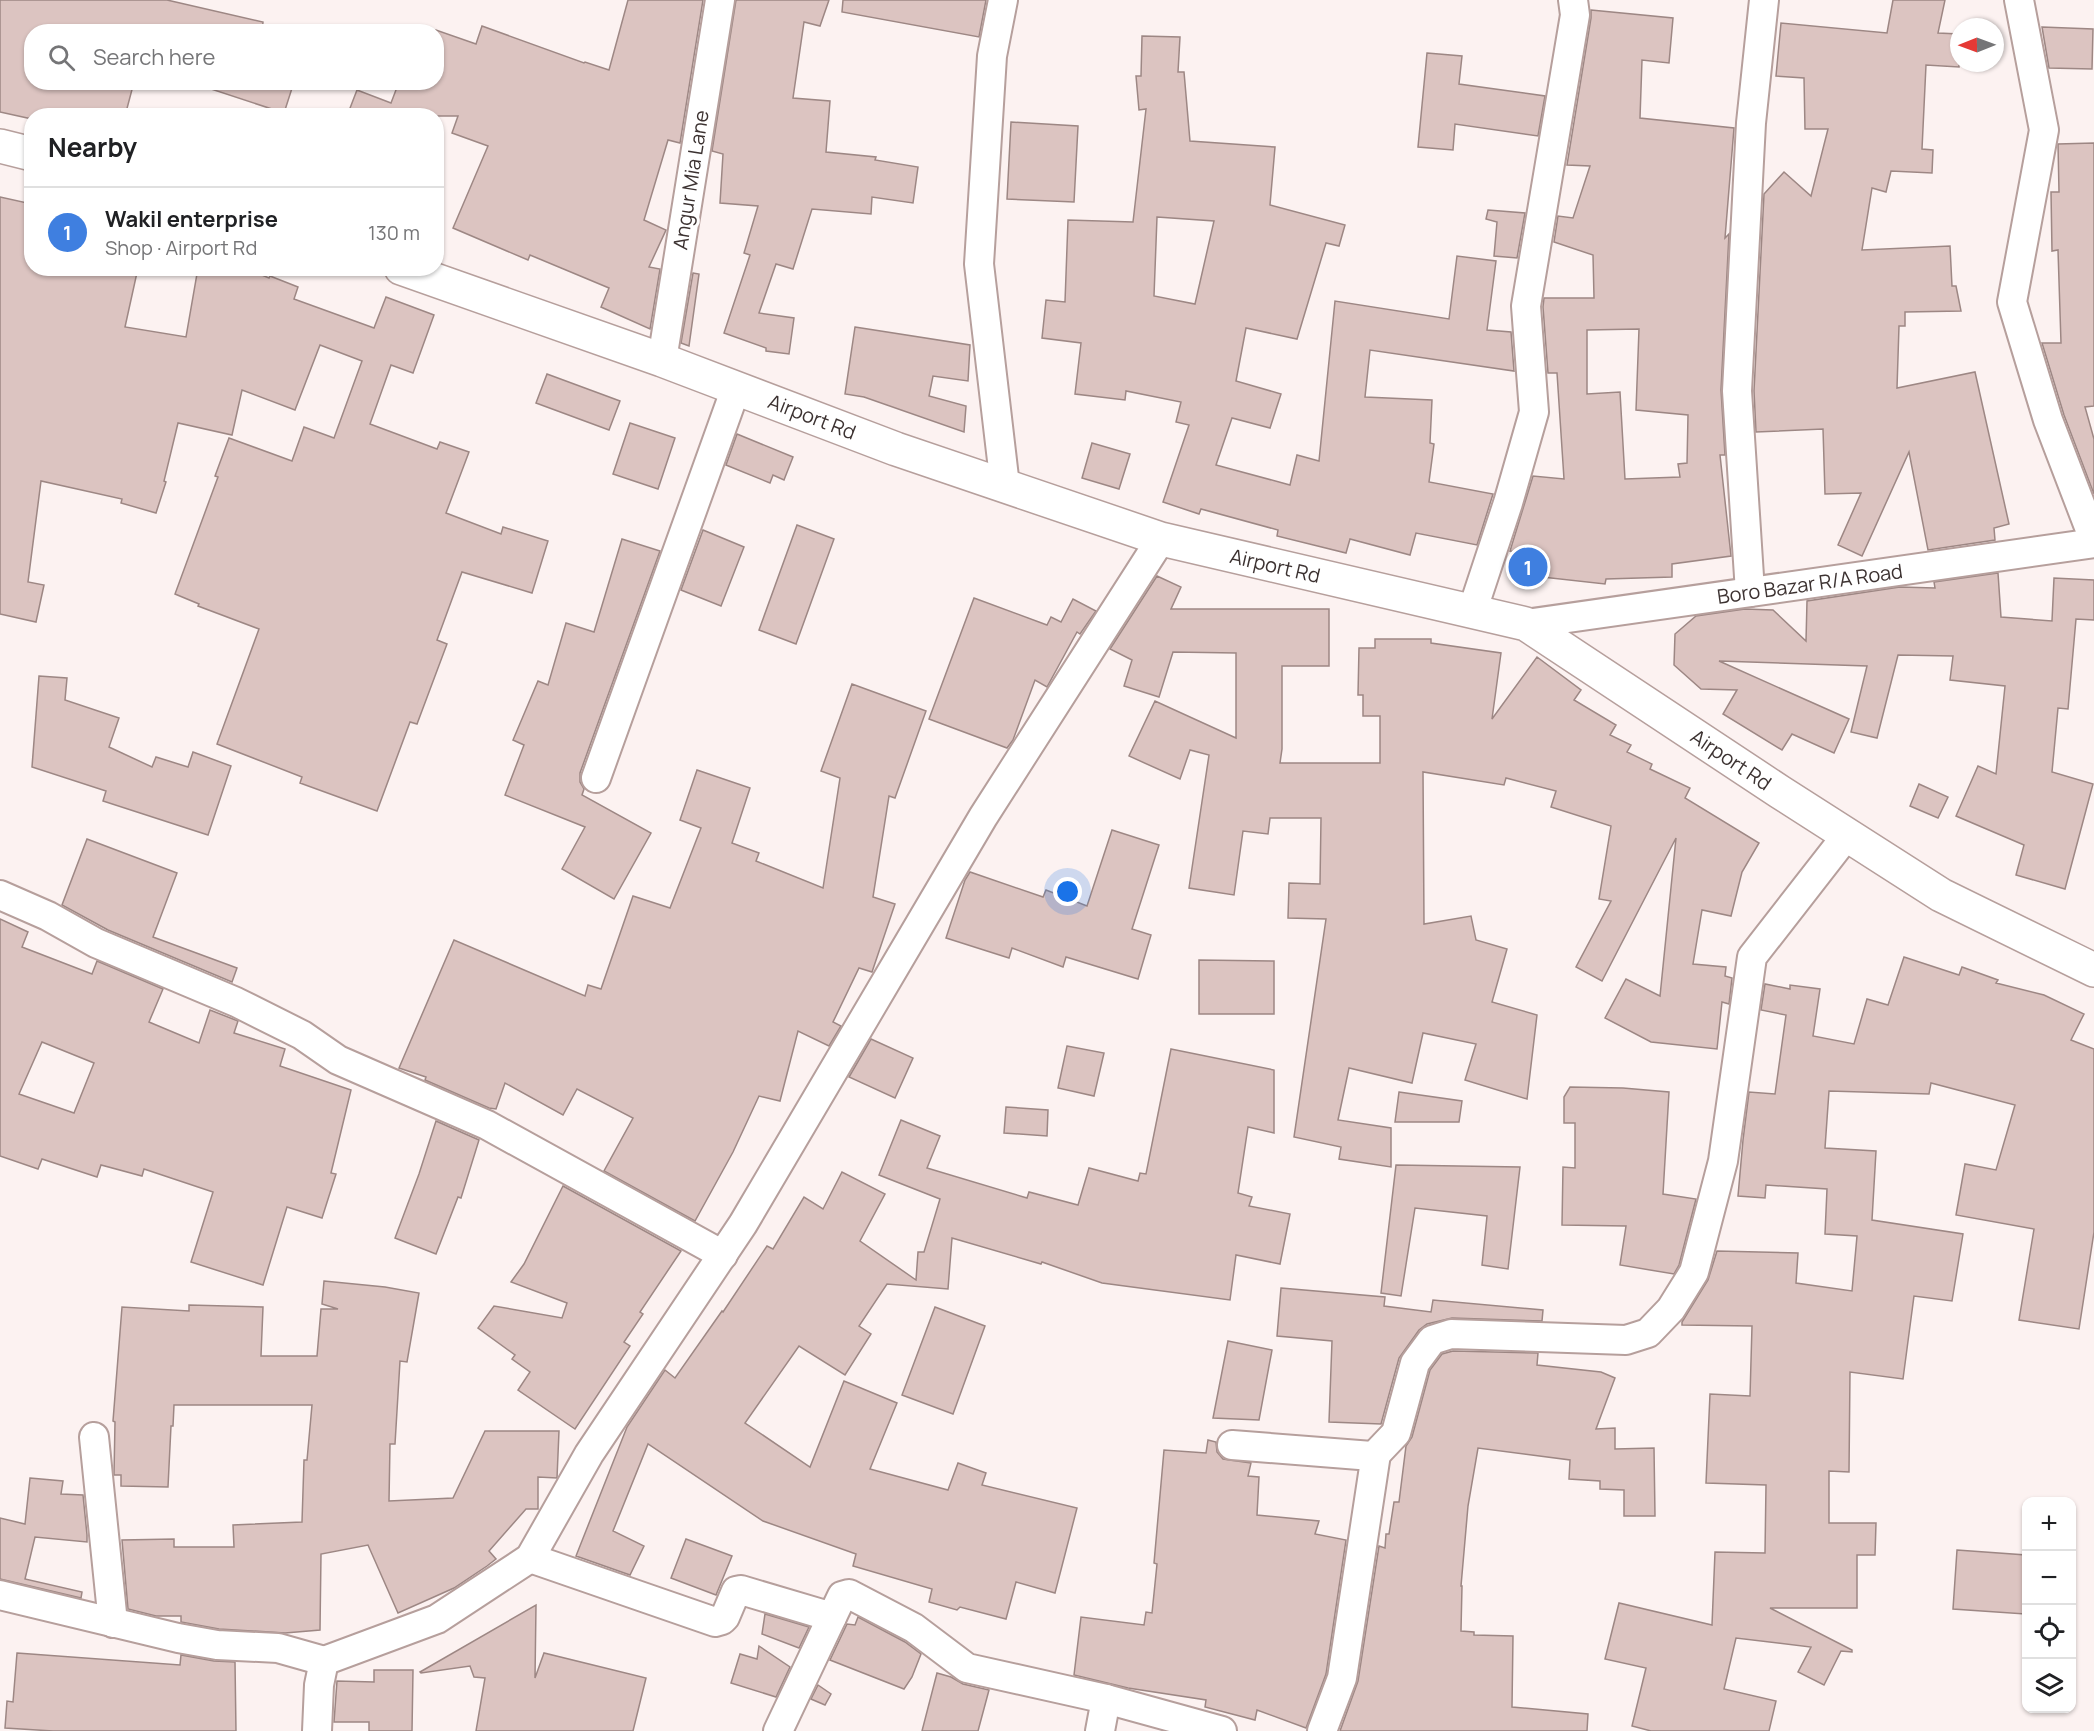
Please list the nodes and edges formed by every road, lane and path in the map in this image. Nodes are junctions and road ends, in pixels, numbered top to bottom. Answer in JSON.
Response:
{"nodes":[{"id":1,"x":720,"y":0,"type":"edge"},
{"id":2,"x":1003,"y":0,"type":"edge"},
{"id":3,"x":1573,"y":0,"type":"edge"},
{"id":4,"x":1764,"y":0,"type":"edge"},
{"id":5,"x":2019,"y":0,"type":"edge"},
{"id":6,"x":0,"y":146,"type":"edge"},
{"id":7,"x":24,"y":151,"type":"edge"},
{"id":8,"x":423,"y":276,"type":"edge"},
{"id":9,"x":662,"y":360,"type":"junction"},
{"id":10,"x":736,"y":388,"type":"junction"},
{"id":11,"x":1005,"y":486,"type":"junction"},
{"id":12,"x":1161,"y":539,"type":"junction"},
{"id":13,"x":2094,"y":541,"type":"edge"},
{"id":14,"x":1750,"y":592,"type":"junction"},
{"id":15,"x":1472,"y":612,"type":"junction"},
{"id":16,"x":1526,"y":624,"type":"junction"},
{"id":17,"x":596,"y":778,"type":"dead end"},
{"id":18,"x":1846,"y":835,"type":"junction"},
{"id":19,"x":0,"y":895,"type":"edge"},
{"id":20,"x":2094,"y":970,"type":"edge"},
{"id":21,"x":723,"y":1255,"type":"junction"},
{"id":22,"x":94,"y":1437,"type":"dead end"},
{"id":23,"x":1232,"y":1446,"type":"dead end"},
{"id":24,"x":1376,"y":1454,"type":"junction"},
{"id":25,"x":530,"y":1558,"type":"junction"},
{"id":26,"x":0,"y":1595,"type":"edge"},
{"id":27,"x":832,"y":1617,"type":"junction"},
{"id":28,"x":112,"y":1623,"type":"junction"},
{"id":29,"x":324,"y":1661,"type":"junction"},
{"id":30,"x":1106,"y":1699,"type":"junction"},
{"id":31,"x":317,"y":1731,"type":"edge"},
{"id":32,"x":778,"y":1731,"type":"edge"},
{"id":33,"x":1100,"y":1731,"type":"edge"},
{"id":34,"x":1222,"y":1731,"type":"edge"},
{"id":35,"x":1322,"y":1731,"type":"edge"}],
"edges":[{"from":1,"to":9,"type":"street","name":"Angur Mia Lane"},
{"from":2,"to":11,"type":"street"},
{"from":3,"to":15,"type":"street"},
{"from":4,"to":14,"type":"street"},
{"from":5,"to":13,"type":"street"},
{"from":6,"to":7,"type":"main road"},
{"from":8,"to":9,"type":"main road","name":"Airport Rd"},
{"from":9,"to":10,"type":"main road","name":"Airport Rd"},
{"from":10,"to":11,"type":"main road","name":"Airport Rd"},
{"from":10,"to":17,"type":"street"},
{"from":11,"to":12,"type":"main road","name":"Airport Rd"},
{"from":12,"to":15,"type":"main road","name":"Airport Rd"},
{"from":12,"to":21,"type":"street"},
{"from":13,"to":14,"type":"street","name":"Boro Bazar R/A Road"},
{"from":14,"to":16,"type":"street","name":"Boro Bazar R/A Road"},
{"from":15,"to":16,"type":"main road","name":"Airport Rd"},
{"from":16,"to":18,"type":"main road","name":"Airport Rd"},
{"from":18,"to":20,"type":"main road","name":"Airport Rd"},
{"from":18,"to":24,"type":"street"},
{"from":19,"to":21,"type":"street"},
{"from":21,"to":25,"type":"street"},
{"from":22,"to":28,"type":"street"},
{"from":23,"to":24,"type":"street"},
{"from":24,"to":35,"type":"street"},
{"from":25,"to":27,"type":"street"},
{"from":25,"to":29,"type":"street"},
{"from":26,"to":28,"type":"street"},
{"from":27,"to":30,"type":"street"},
{"from":27,"to":32,"type":"street"},
{"from":28,"to":29,"type":"street"},
{"from":29,"to":31,"type":"street"},
{"from":30,"to":33,"type":"street"},
{"from":30,"to":34,"type":"street"}]}
